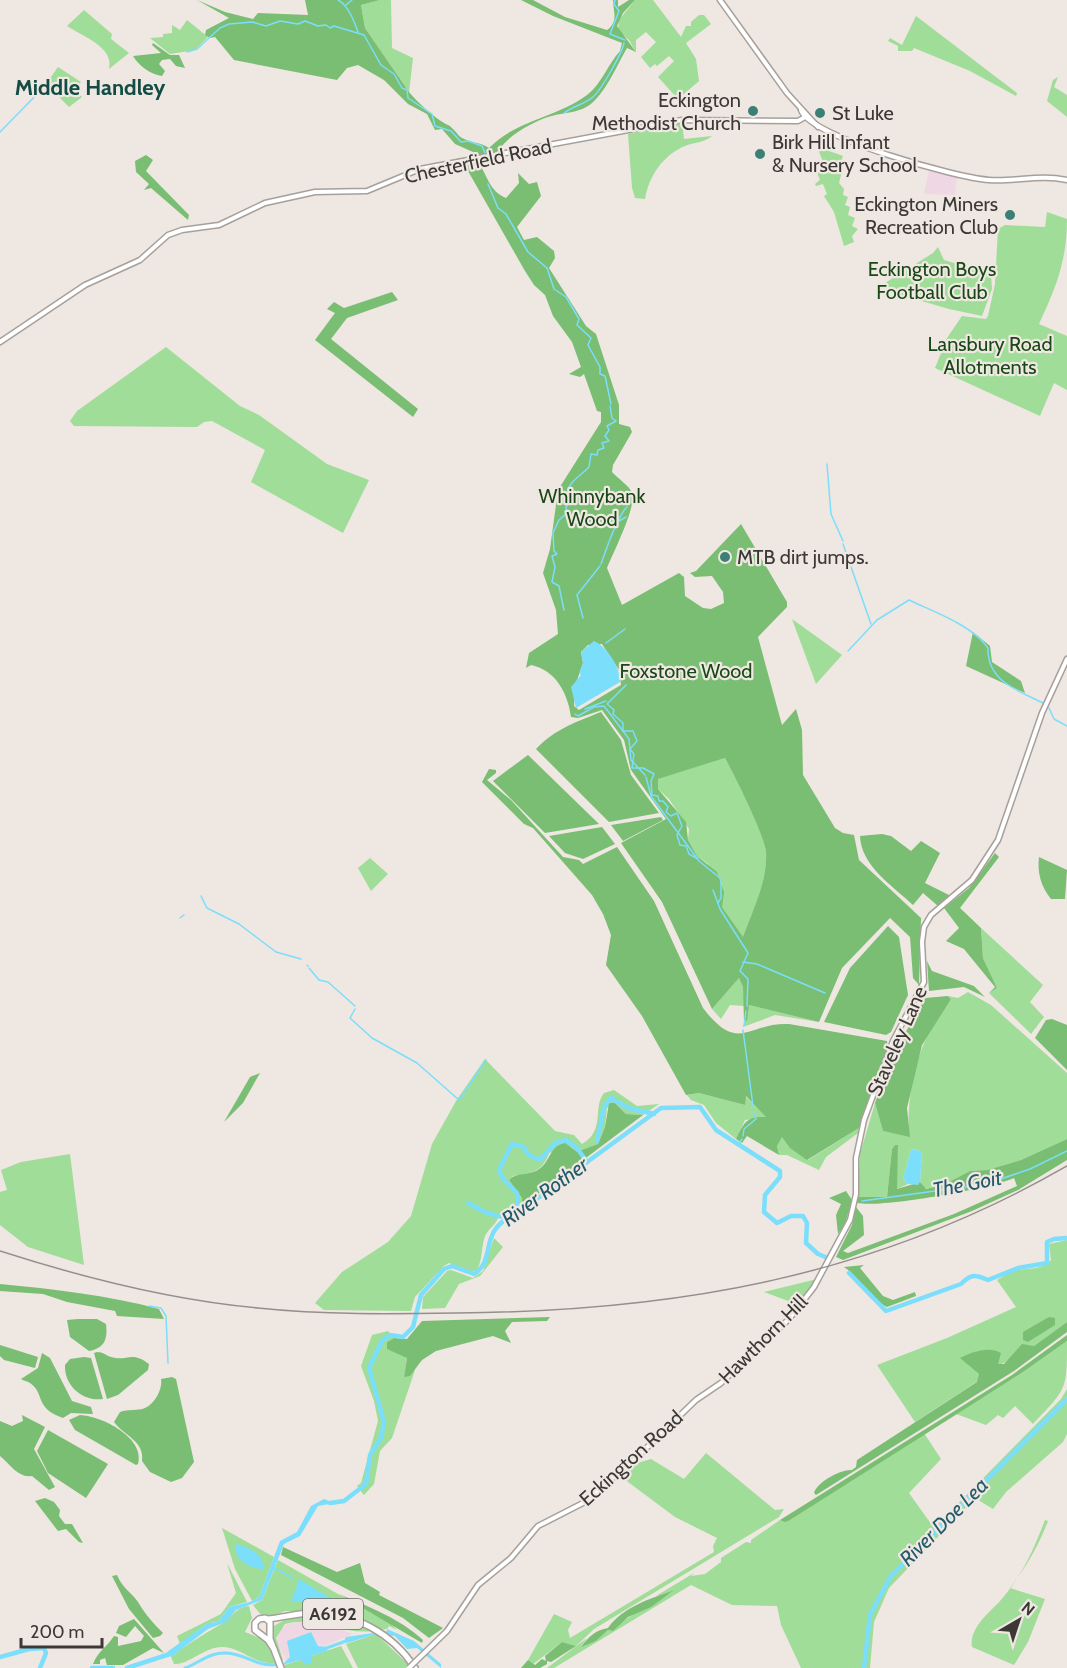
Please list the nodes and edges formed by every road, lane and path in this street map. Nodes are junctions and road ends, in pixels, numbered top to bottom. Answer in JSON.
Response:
{"nodes":[{"id":1,"x":720,"y":0,"type":"edge"},
{"id":2,"x":804,"y":114,"type":"junction"},
{"id":3,"x":1067,"y":180,"type":"edge"},
{"id":4,"x":0,"y":342,"type":"edge"},
{"id":5,"x":1067,"y":659,"type":"edge"},
{"id":6,"x":821,"y":1275,"type":"joint"},
{"id":7,"x":700,"y":1397,"type":"joint"},
{"id":8,"x":286,"y":1616,"type":"junction"},
{"id":9,"x":267,"y":1619,"type":"junction"},
{"id":10,"x":270,"y":1628,"type":"junction"},
{"id":11,"x":262,"y":1635,"type":"junction"},
{"id":12,"x":274,"y":1649,"type":"junction"},
{"id":13,"x":415,"y":1665,"type":"edge"},
{"id":14,"x":280,"y":1666,"type":"edge"},
{"id":15,"x":409,"y":1668,"type":"edge"}],
"edges":[{"from":1,"to":2,"type":"main road"},
{"from":2,"to":3,"type":"main road"},
{"from":2,"to":4,"type":"main road","name":"Chesterfield Road"},
{"from":5,"to":6,"type":"main road","name":"Staveley Lane"},
{"from":6,"to":7,"type":"main road","name":"Hawthorn Hill"},
{"from":7,"to":13,"type":"main road","name":"Eckington Road"},
{"from":8,"to":9,"type":"main road","number":"A6192"},
{"from":8,"to":10,"type":"main road","number":"A6192"},
{"from":8,"to":13,"type":"main road","number":"A6192"},
{"from":9,"to":10,"type":"main road"},
{"from":9,"to":11,"type":"main road"},
{"from":10,"to":11,"type":"main road","number":"A6192"},
{"from":10,"to":12,"type":"main road"},
{"from":11,"to":12,"type":"main road"},
{"from":12,"to":14,"type":"main road"},
{"from":13,"to":15,"type":"main road","name":"Eckington Road","bridge":true}]}
